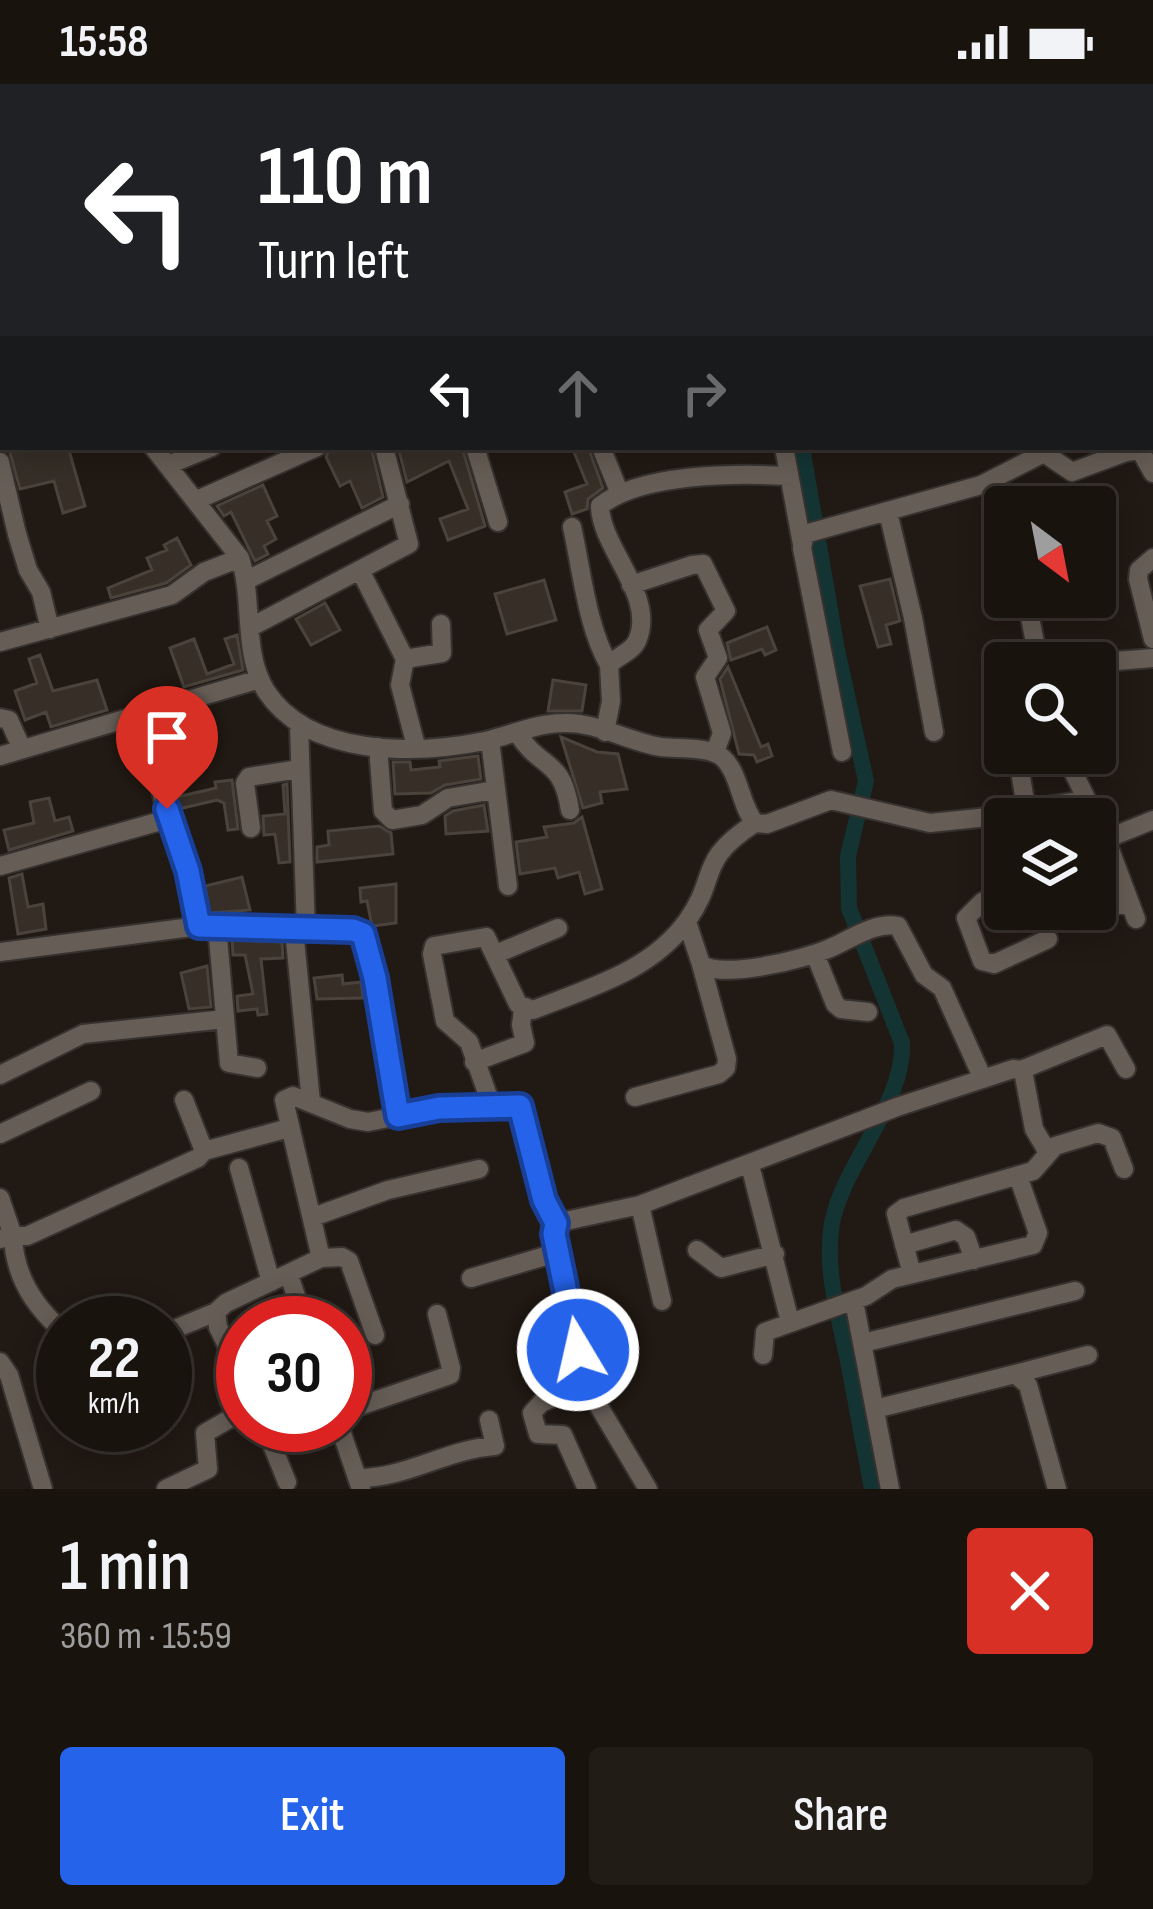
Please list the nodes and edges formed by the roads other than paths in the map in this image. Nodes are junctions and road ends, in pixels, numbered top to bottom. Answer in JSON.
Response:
{"nodes":[{"id":1,"x":156,"y":450,"type":"edge"},
{"id":2,"x":205,"y":450,"type":"edge"},
{"id":3,"x":310,"y":450,"type":"edge"},
{"id":4,"x":385,"y":450,"type":"edge"},
{"id":5,"x":476,"y":450,"type":"edge"},
{"id":6,"x":602,"y":450,"type":"edge"},
{"id":7,"x":784,"y":450,"type":"edge"},
{"id":8,"x":1133,"y":450,"type":"edge"},
{"id":9,"x":1039,"y":451,"type":"edge"},
{"id":10,"x":0,"y":462,"type":"edge"},
{"id":11,"x":168,"y":465,"type":"junction"},
{"id":12,"x":788,"y":476,"type":"junction"},
{"id":13,"x":620,"y":494,"type":"junction"},
{"id":14,"x":196,"y":500,"type":"junction"},
{"id":15,"x":400,"y":504,"type":"junction"},
{"id":16,"x":888,"y":512,"type":"junction"},
{"id":17,"x":498,"y":522,"type":"dead end"},
{"id":18,"x":572,"y":527,"type":"dead end"},
{"id":19,"x":804,"y":539,"type":"junction"},
{"id":20,"x":241,"y":558,"type":"junction"},
{"id":21,"x":1153,"y":558,"type":"edge"},
{"id":22,"x":360,"y":570,"type":"junction"},
{"id":23,"x":248,"y":580,"type":"junction"},
{"id":24,"x":631,"y":585,"type":"junction"},
{"id":25,"x":441,"y":624,"type":"dead end"},
{"id":26,"x":250,"y":627,"type":"junction"},
{"id":27,"x":50,"y":629,"type":"junction"},
{"id":28,"x":1153,"y":639,"type":"edge"},
{"id":29,"x":0,"y":642,"type":"edge"},
{"id":30,"x":1153,"y":658,"type":"edge"},
{"id":31,"x":405,"y":659,"type":"junction"},
{"id":32,"x":1116,"y":661,"type":"edge"},
{"id":33,"x":609,"y":665,"type":"junction"},
{"id":34,"x":260,"y":679,"type":"junction"},
{"id":35,"x":142,"y":714,"type":"junction"},
{"id":36,"x":0,"y":718,"type":"edge"},
{"id":37,"x":298,"y":726,"type":"junction"},
{"id":38,"x":518,"y":732,"type":"junction"},
{"id":39,"x":605,"y":732,"type":"junction"},
{"id":40,"x":934,"y":732,"type":"dead end"},
{"id":41,"x":490,"y":740,"type":"junction"},
{"id":42,"x":378,"y":746,"type":"junction"},
{"id":43,"x":416,"y":746,"type":"junction"},
{"id":44,"x":22,"y":749,"type":"junction"},
{"id":45,"x":715,"y":752,"type":"junction"},
{"id":46,"x":842,"y":752,"type":"dead end"},
{"id":47,"x":0,"y":756,"type":"edge"},
{"id":48,"x":299,"y":769,"type":"junction"},
{"id":49,"x":494,"y":790,"type":"junction"},
{"id":50,"x":570,"y":810,"type":"dead end"},
{"id":51,"x":984,"y":818,"type":"edge"},
{"id":52,"x":168,"y":819,"type":"junction"},
{"id":53,"x":1153,"y":820,"type":"edge"},
{"id":54,"x":755,"y":823,"type":"junction"},
{"id":55,"x":251,"y":828,"type":"dead end"},
{"id":56,"x":1116,"y":835,"type":"edge"},
{"id":57,"x":0,"y":866,"type":"edge"},
{"id":58,"x":1116,"y":866,"type":"edge"},
{"id":59,"x":508,"y":886,"type":"dead end"},
{"id":60,"x":984,"y":901,"type":"edge"},
{"id":61,"x":1116,"y":910,"type":"edge"},
{"id":62,"x":687,"y":922,"type":"junction"},
{"id":63,"x":208,"y":926,"type":"junction"},
{"id":64,"x":558,"y":928,"type":"dead end"},
{"id":65,"x":300,"y":930,"type":"junction"},
{"id":66,"x":1048,"y":939,"type":"dead end"},
{"id":67,"x":0,"y":952,"type":"edge"},
{"id":68,"x":496,"y":954,"type":"junction"},
{"id":69,"x":815,"y":954,"type":"junction"},
{"id":70,"x":701,"y":964,"type":"junction"},
{"id":71,"x":524,"y":1009,"type":"junction"},
{"id":72,"x":868,"y":1012,"type":"dead end"},
{"id":73,"x":225,"y":1019,"type":"junction"},
{"id":74,"x":474,"y":1062,"type":"junction"},
{"id":75,"x":257,"y":1068,"type":"dead end"},
{"id":76,"x":1021,"y":1070,"type":"junction"},
{"id":77,"x":1126,"y":1070,"type":"dead end"},
{"id":78,"x":0,"y":1076,"type":"edge"},
{"id":79,"x":982,"y":1079,"type":"junction"},
{"id":80,"x":91,"y":1090,"type":"dead end"},
{"id":81,"x":635,"y":1096,"type":"dead end"},
{"id":82,"x":184,"y":1100,"type":"dead end"},
{"id":83,"x":311,"y":1102,"type":"junction"},
{"id":84,"x":491,"y":1104,"type":"junction"},
{"id":85,"x":398,"y":1116,"type":"junction"},
{"id":86,"x":289,"y":1128,"type":"junction"},
{"id":87,"x":0,"y":1134,"type":"edge"},
{"id":88,"x":204,"y":1151,"type":"junction"},
{"id":89,"x":1047,"y":1151,"type":"junction"},
{"id":90,"x":750,"y":1165,"type":"junction"},
{"id":91,"x":239,"y":1168,"type":"dead end"},
{"id":92,"x":479,"y":1168,"type":"dead end"},
{"id":93,"x":1124,"y":1169,"type":"dead end"},
{"id":94,"x":1018,"y":1176,"type":"junction"},
{"id":95,"x":0,"y":1198,"type":"edge"},
{"id":96,"x":640,"y":1204,"type":"junction"},
{"id":97,"x":313,"y":1216,"type":"junction"},
{"id":98,"x":556,"y":1223,"type":"junction"},
{"id":99,"x":6,"y":1237,"type":"edge"},
{"id":100,"x":904,"y":1245,"type":"junction"},
{"id":101,"x":697,"y":1250,"type":"dead end"},
{"id":102,"x":559,"y":1252,"type":"junction"},
{"id":103,"x":775,"y":1254,"type":"junction"},
{"id":104,"x":321,"y":1258,"type":"junction"},
{"id":105,"x":974,"y":1260,"type":"junction"},
{"id":106,"x":912,"y":1274,"type":"junction"},
{"id":107,"x":280,"y":1278,"type":"junction"},
{"id":108,"x":471,"y":1278,"type":"dead end"},
{"id":109,"x":1075,"y":1291,"type":"dead end"},
{"id":110,"x":241,"y":1296,"type":"edge"},
{"id":111,"x":290,"y":1296,"type":"edge"},
{"id":112,"x":662,"y":1301,"type":"dead end"},
{"id":113,"x":36,"y":1302,"type":"edge"},
{"id":114,"x":851,"y":1302,"type":"junction"},
{"id":115,"x":216,"y":1312,"type":"edge"},
{"id":116,"x":437,"y":1314,"type":"dead end"},
{"id":117,"x":192,"y":1322,"type":"edge"},
{"id":118,"x":790,"y":1322,"type":"junction"},
{"id":119,"x":375,"y":1334,"type":"dead end"},
{"id":120,"x":863,"y":1343,"type":"junction"},
{"id":121,"x":763,"y":1355,"type":"dead end"},
{"id":122,"x":1088,"y":1355,"type":"dead end"},
{"id":123,"x":0,"y":1362,"type":"edge"},
{"id":124,"x":1015,"y":1374,"type":"junction"},
{"id":125,"x":582,"y":1378,"type":"junction"},
{"id":126,"x":372,"y":1402,"type":"edge"},
{"id":127,"x":875,"y":1409,"type":"junction"},
{"id":128,"x":489,"y":1420,"type":"dead end"},
{"id":129,"x":216,"y":1427,"type":"edge"},
{"id":130,"x":275,"y":1452,"type":"edge"},
{"id":131,"x":348,"y":1452,"type":"edge"},
{"id":132,"x":287,"y":1482,"type":"dead end"},
{"id":133,"x":359,"y":1484,"type":"edge"},
{"id":134,"x":43,"y":1489,"type":"edge"},
{"id":135,"x":166,"y":1489,"type":"edge"},
{"id":136,"x":587,"y":1489,"type":"edge"},
{"id":137,"x":648,"y":1489,"type":"edge"},
{"id":138,"x":890,"y":1489,"type":"edge"},
{"id":139,"x":1057,"y":1489,"type":"edge"}],
"edges":[{"from":1,"to":11,"type":"street"},
{"from":2,"to":11,"type":"street"},
{"from":3,"to":14,"type":"street"},
{"from":4,"to":15,"type":"street"},
{"from":5,"to":17,"type":"street"},
{"from":6,"to":13,"type":"street"},
{"from":7,"to":12,"type":"street"},
{"from":8,"to":9,"type":"street"},
{"from":9,"to":16,"type":"street"},
{"from":10,"to":27,"type":"street"},
{"from":11,"to":14,"type":"street"},
{"from":12,"to":13,"type":"street"},
{"from":12,"to":19,"type":"street"},
{"from":13,"to":24,"type":"street"},
{"from":14,"to":20,"type":"street"},
{"from":15,"to":22,"type":"street"},
{"from":15,"to":23,"type":"street"},
{"from":16,"to":19,"type":"street"},
{"from":16,"to":40,"type":"street"},
{"from":18,"to":33,"type":"street"},
{"from":19,"to":46,"type":"street"},
{"from":20,"to":23,"type":"street"},
{"from":20,"to":27,"type":"street"},
{"from":21,"to":28,"type":"street"},
{"from":22,"to":26,"type":"street"},
{"from":22,"to":31,"type":"street"},
{"from":23,"to":26,"type":"street"},
{"from":24,"to":33,"type":"street"},
{"from":24,"to":45,"type":"street"},
{"from":25,"to":31,"type":"street"},
{"from":26,"to":34,"type":"street"},
{"from":27,"to":29,"type":"street"},
{"from":30,"to":32,"type":"street"},
{"from":31,"to":43,"type":"street"},
{"from":33,"to":39,"type":"street"},
{"from":34,"to":35,"type":"street"},
{"from":34,"to":37,"type":"street"},
{"from":35,"to":44,"type":"street"},
{"from":35,"to":52,"type":"street"},
{"from":36,"to":44,"type":"street"},
{"from":37,"to":42,"type":"street"},
{"from":37,"to":48,"type":"street"},
{"from":38,"to":39,"type":"street"},
{"from":38,"to":41,"type":"street"},
{"from":38,"to":50,"type":"street"},
{"from":39,"to":45,"type":"street"},
{"from":41,"to":43,"type":"street"},
{"from":41,"to":49,"type":"street"},
{"from":42,"to":43,"type":"street"},
{"from":42,"to":49,"type":"street"},
{"from":44,"to":47,"type":"street"},
{"from":45,"to":54,"type":"street"},
{"from":48,"to":55,"type":"street"},
{"from":48,"to":65,"type":"street"},
{"from":49,"to":59,"type":"street"},
{"from":51,"to":54,"type":"street"},
{"from":52,"to":57,"type":"street"},
{"from":52,"to":63,"type":"street"},
{"from":53,"to":56,"type":"street"},
{"from":54,"to":62,"type":"street"},
{"from":58,"to":61,"type":"street"},
{"from":60,"to":66,"type":"street"},
{"from":62,"to":70,"type":"street"},
{"from":62,"to":71,"type":"street"},
{"from":63,"to":65,"type":"street"},
{"from":63,"to":67,"type":"street"},
{"from":63,"to":73,"type":"street"},
{"from":64,"to":68,"type":"street"},
{"from":65,"to":83,"type":"street"},
{"from":65,"to":85,"type":"street"},
{"from":68,"to":71,"type":"street"},
{"from":68,"to":74,"type":"street"},
{"from":69,"to":70,"type":"street"},
{"from":69,"to":72,"type":"street"},
{"from":69,"to":79,"type":"street"},
{"from":70,"to":81,"type":"street"},
{"from":71,"to":74,"type":"street"},
{"from":73,"to":75,"type":"street"},
{"from":73,"to":78,"type":"street"},
{"from":74,"to":84,"type":"street"},
{"from":76,"to":77,"type":"street"},
{"from":76,"to":79,"type":"street"},
{"from":76,"to":89,"type":"street"},
{"from":79,"to":90,"type":"street"},
{"from":80,"to":87,"type":"street"},
{"from":82,"to":88,"type":"street"},
{"from":83,"to":85,"type":"street"},
{"from":83,"to":86,"type":"street"},
{"from":84,"to":85,"type":"street"},
{"from":84,"to":98,"type":"street"},
{"from":86,"to":88,"type":"street"},
{"from":86,"to":97,"type":"street"},
{"from":88,"to":99,"type":"street"},
{"from":89,"to":93,"type":"street"},
{"from":89,"to":94,"type":"street"},
{"from":90,"to":96,"type":"street"},
{"from":90,"to":103,"type":"street"},
{"from":91,"to":107,"type":"street"},
{"from":92,"to":97,"type":"street"},
{"from":94,"to":100,"type":"street"},
{"from":94,"to":105,"type":"street"},
{"from":95,"to":99,"type":"street"},
{"from":96,"to":98,"type":"street"},
{"from":96,"to":112,"type":"street"},
{"from":97,"to":104,"type":"street"},
{"from":98,"to":102,"type":"street"},
{"from":99,"to":113,"type":"street"},
{"from":100,"to":105,"type":"street"},
{"from":100,"to":106,"type":"street"},
{"from":101,"to":103,"type":"street"},
{"from":102,"to":108,"type":"street"},
{"from":102,"to":125,"type":"street"},
{"from":103,"to":118,"type":"street"},
{"from":104,"to":107,"type":"street"},
{"from":104,"to":119,"type":"street"},
{"from":105,"to":106,"type":"street"},
{"from":106,"to":114,"type":"street"},
{"from":107,"to":110,"type":"street"},
{"from":107,"to":111,"type":"street"},
{"from":109,"to":120,"type":"street"},
{"from":114,"to":118,"type":"street"},
{"from":114,"to":120,"type":"street"},
{"from":115,"to":117,"type":"street"},
{"from":116,"to":126,"type":"street"},
{"from":118,"to":121,"type":"street"},
{"from":120,"to":127,"type":"street"},
{"from":122,"to":124,"type":"street"},
{"from":123,"to":134,"type":"street"},
{"from":124,"to":127,"type":"street"},
{"from":124,"to":139,"type":"street"},
{"from":125,"to":136,"type":"street"},
{"from":125,"to":137,"type":"street"},
{"from":127,"to":138,"type":"street"},
{"from":128,"to":133,"type":"street"},
{"from":129,"to":135,"type":"street"},
{"from":130,"to":132,"type":"street"},
{"from":131,"to":133,"type":"street"}]}
